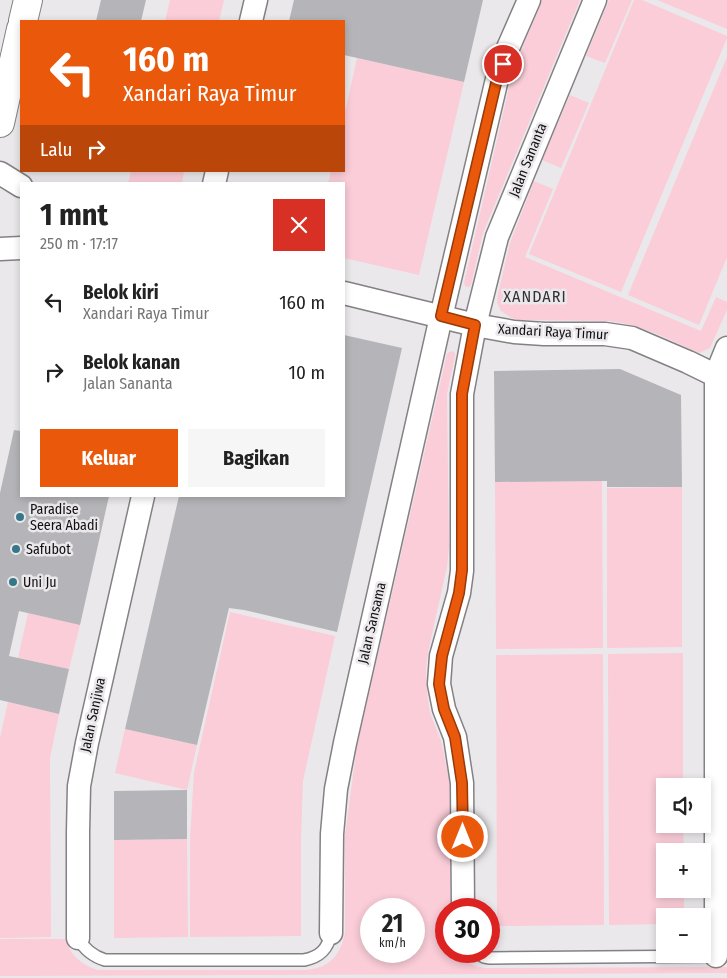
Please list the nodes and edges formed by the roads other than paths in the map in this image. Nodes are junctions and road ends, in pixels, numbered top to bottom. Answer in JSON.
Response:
{"nodes":[{"id":1,"x":28,"y":0,"type":"edge"},
{"id":2,"x":256,"y":0,"type":"edge"},
{"id":3,"x":529,"y":0,"type":"edge"},
{"id":4,"x":595,"y":0,"type":"edge"},
{"id":5,"x":23,"y":20,"type":"edge"},
{"id":6,"x":251,"y":20,"type":"edge"},
{"id":7,"x":20,"y":33,"type":"edge"},
{"id":8,"x":0,"y":123,"type":"edge"},
{"id":9,"x":0,"y":173,"type":"edge"},
{"id":10,"x":20,"y":185,"type":"edge"},
{"id":11,"x":345,"y":293,"type":"edge"},
{"id":12,"x":441,"y":316,"type":"junction"},
{"id":13,"x":475,"y":325,"type":"junction"},
{"id":14,"x":727,"y":348,"type":"edge"},
{"id":15,"x":721,"y":378,"type":"edge"},
{"id":16,"x":143,"y":497,"type":"edge"},
{"id":17,"x":463,"y":898,"type":"edge"},
{"id":18,"x":331,"y":933,"type":"joint"},
{"id":19,"x":78,"y":938,"type":"joint"},
{"id":20,"x":722,"y":956,"type":"edge"},
{"id":21,"x":500,"y":958,"type":"edge"}],
"edges":[{"from":1,"to":5,"type":"main road"},
{"from":2,"to":6,"type":"street"},
{"from":3,"to":12,"type":"street"},
{"from":4,"to":13,"type":"street","name":"Jalan Sananta"},
{"from":7,"to":8,"type":"main road"},
{"from":9,"to":10,"type":"street"},
{"from":11,"to":12,"type":"street","name":"Xandari Raya Timur"},
{"from":12,"to":13,"type":"street","name":"Xandari Raya Timur"},
{"from":12,"to":18,"type":"street","name":"Jalan Sansama"},
{"from":13,"to":15,"type":"street","name":"Xandari Raya Timur"},
{"from":13,"to":17,"type":"street"},
{"from":14,"to":15,"type":"street"},
{"from":15,"to":20,"type":"street"},
{"from":16,"to":19,"type":"street","name":"Jalan Sanjiwa"},
{"from":18,"to":19,"type":"lane"},
{"from":20,"to":21,"type":"lane"}]}
